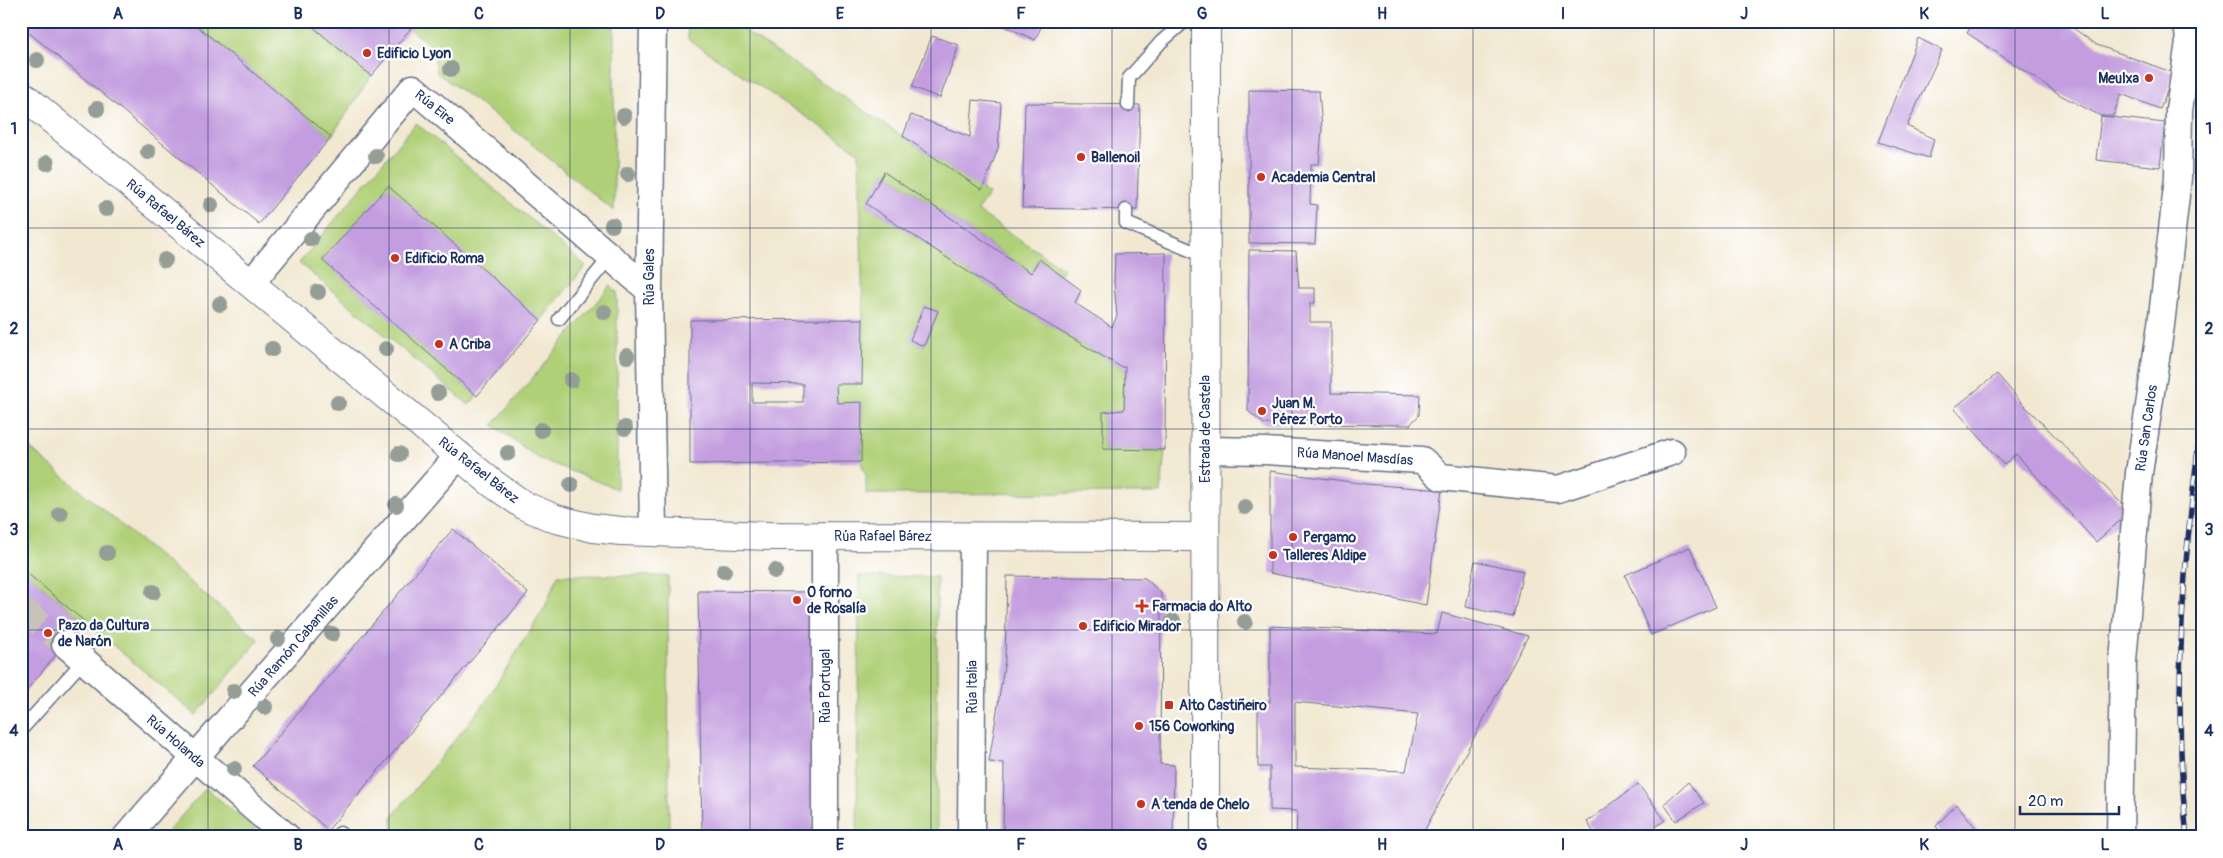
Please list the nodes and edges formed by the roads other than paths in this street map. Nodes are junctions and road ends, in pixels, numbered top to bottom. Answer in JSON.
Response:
{"nodes":[{"id":1,"x":653,"y":21,"type":"edge"},
{"id":2,"x":1185,"y":21,"type":"edge"},
{"id":3,"x":1206,"y":21,"type":"edge"},
{"id":4,"x":2186,"y":21,"type":"edge"},
{"id":5,"x":21,"y":94,"type":"edge"},
{"id":6,"x":1128,"y":105,"type":"dead end"},
{"id":7,"x":1126,"y":210,"type":"dead end"},
{"id":8,"x":610,"y":257,"type":"junction"},
{"id":9,"x":1206,"y":257,"type":"junction"},
{"id":10,"x":250,"y":283,"type":"junction"},
{"id":11,"x":649,"y":290,"type":"junction"},
{"id":12,"x":559,"y":319,"type":"dead end"},
{"id":13,"x":1205,"y":450,"type":"junction"},
{"id":14,"x":1672,"y":452,"type":"dead end"},
{"id":15,"x":459,"y":455,"type":"junction"},
{"id":16,"x":653,"y":532,"type":"junction"},
{"id":17,"x":825,"y":536,"type":"junction"},
{"id":18,"x":973,"y":537,"type":"junction"},
{"id":19,"x":1205,"y":538,"type":"junction"},
{"id":20,"x":75,"y":652,"type":"joint"},
{"id":21,"x":21,"y":730,"type":"edge"},
{"id":22,"x":195,"y":758,"type":"junction"},
{"id":23,"x":126,"y":837,"type":"edge"},
{"id":24,"x":287,"y":837,"type":"edge"},
{"id":25,"x":825,"y":837,"type":"edge"},
{"id":26,"x":971,"y":837,"type":"edge"},
{"id":27,"x":1204,"y":837,"type":"edge"},
{"id":28,"x":2120,"y":837,"type":"edge"}],
"edges":[{"from":1,"to":11,"type":"street","name":"Rúa Gales"},
{"from":2,"to":6,"type":"lane"},
{"from":3,"to":9,"type":"street","name":"Estrada de Castela"},
{"from":4,"to":28,"type":"street","name":"Rúa San Carlos"},
{"from":5,"to":10,"type":"street","name":"Rúa Rafael Bárez"},
{"from":7,"to":9,"type":"lane"},
{"from":8,"to":10,"type":"street","name":"Rúa Eire"},
{"from":8,"to":11,"type":"street","name":"Rúa Eire"},
{"from":8,"to":12,"type":"lane"},
{"from":9,"to":13,"type":"street","name":"Estrada de Castela"},
{"from":10,"to":15,"type":"street","name":"Rúa Rafael Bárez"},
{"from":11,"to":16,"type":"street","name":"Rúa Gales"},
{"from":13,"to":14,"type":"street","name":"Rúa Manoel Masdías"},
{"from":13,"to":19,"type":"street","name":"Estrada de Castela"},
{"from":15,"to":16,"type":"street","name":"Rúa Rafael Bárez"},
{"from":15,"to":22,"type":"street","name":"Rúa Ramón Cabanillas"},
{"from":16,"to":17,"type":"street","name":"Rúa Rafael Bárez"},
{"from":17,"to":18,"type":"street","name":"Rúa Rafael Bárez"},
{"from":17,"to":25,"type":"street","name":"Rúa Portugal"},
{"from":18,"to":19,"type":"street","name":"Rúa Rafael Bárez"},
{"from":18,"to":26,"type":"street","name":"Rúa Italia"},
{"from":19,"to":27,"type":"street","name":"Estrada de Castela"},
{"from":20,"to":21,"type":"lane"},
{"from":20,"to":22,"type":"street","name":"Rúa Holanda"},
{"from":22,"to":23,"type":"street","name":"Rúa Ramón Cabanillas"},
{"from":22,"to":24,"type":"street","name":"Rúa Holanda"}]}
